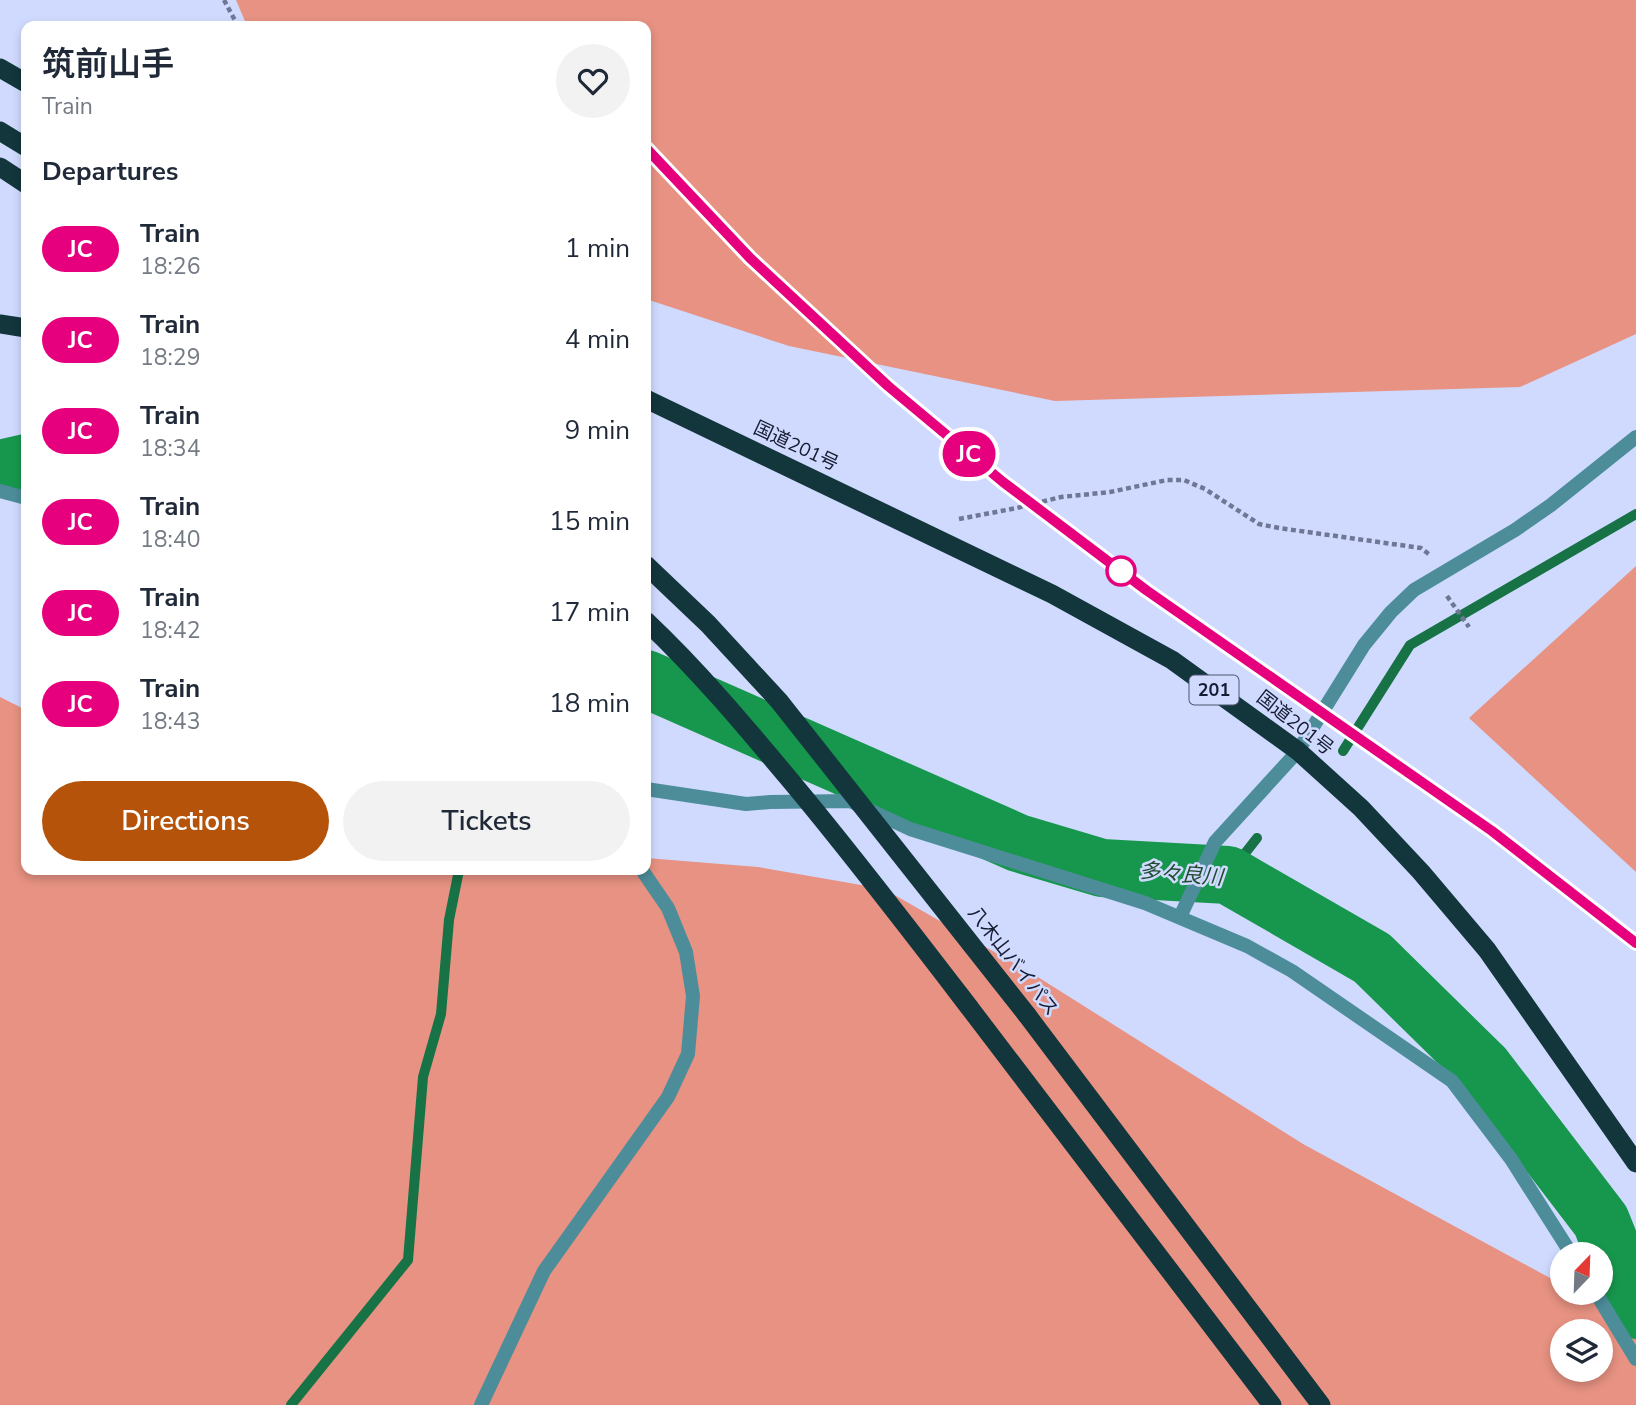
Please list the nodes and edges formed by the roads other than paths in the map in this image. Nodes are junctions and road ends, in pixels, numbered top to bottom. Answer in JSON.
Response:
{"nodes":[{"id":1,"x":0,"y":68,"type":"edge"},
{"id":2,"x":21,"y":80,"type":"edge"},
{"id":3,"x":0,"y":131,"type":"edge"},
{"id":4,"x":21,"y":144,"type":"edge"},
{"id":5,"x":0,"y":167,"type":"edge"},
{"id":6,"x":21,"y":181,"type":"edge"},
{"id":7,"x":0,"y":324,"type":"edge"},
{"id":8,"x":21,"y":327,"type":"edge"},
{"id":9,"x":651,"y":401,"type":"edge"},
{"id":10,"x":1636,"y":437,"type":"edge"},
{"id":11,"x":0,"y":491,"type":"edge"},
{"id":12,"x":21,"y":497,"type":"edge"},
{"id":13,"x":651,"y":570,"type":"edge"},
{"id":14,"x":651,"y":626,"type":"edge"},
{"id":15,"x":1298,"y":751,"type":"junction"},
{"id":16,"x":651,"y":790,"type":"edge"},
{"id":17,"x":645,"y":875,"type":"edge"},
{"id":18,"x":1180,"y":917,"type":"junction"},
{"id":19,"x":1636,"y":1164,"type":"edge"},
{"id":20,"x":1564,"y":1242,"type":"edge"},
{"id":21,"x":1604,"y":1306,"type":"edge"},
{"id":22,"x":1636,"y":1359,"type":"edge"},
{"id":23,"x":481,"y":1405,"type":"edge"},
{"id":24,"x":1272,"y":1405,"type":"edge"},
{"id":25,"x":1321,"y":1405,"type":"edge"}],
"edges":[{"from":1,"to":2,"type":"highway"},
{"from":3,"to":4,"type":"highway"},
{"from":5,"to":6,"type":"highway"},
{"from":7,"to":8,"type":"highway"},
{"from":9,"to":15,"type":"highway","name":"国道201号","number":"201"},
{"from":10,"to":15,"type":"street"},
{"from":11,"to":12,"type":"street"},
{"from":13,"to":25,"type":"highway","name":"八木山バイパス","bridge":true},
{"from":14,"to":24,"type":"highway","bridge":true},
{"from":15,"to":18,"type":"street"},
{"from":15,"to":19,"type":"highway","name":"国道201号","number":"201"},
{"from":16,"to":18,"type":"street"},
{"from":17,"to":23,"type":"street"},
{"from":18,"to":20,"type":"street"},
{"from":21,"to":22,"type":"street"}]}
